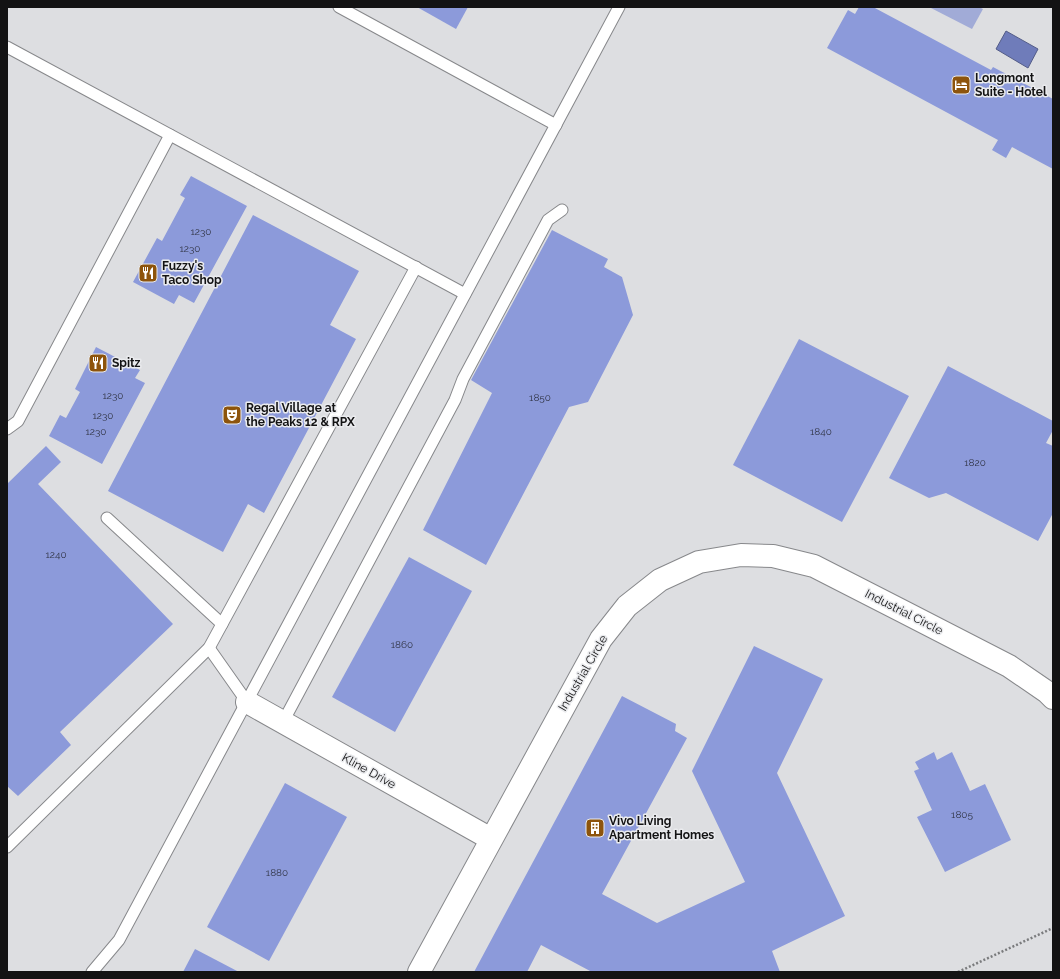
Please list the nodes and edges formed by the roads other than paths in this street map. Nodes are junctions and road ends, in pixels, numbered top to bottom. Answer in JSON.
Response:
{"nodes":[{"id":1,"x":339,"y":7,"type":"edge"},
{"id":2,"x":619,"y":7,"type":"edge"},
{"id":3,"x":7,"y":47,"type":"edge"},
{"id":4,"x":556,"y":125,"type":"junction"},
{"id":5,"x":170,"y":135,"type":"junction"},
{"id":6,"x":562,"y":210,"type":"dead end"},
{"id":7,"x":416,"y":267,"type":"junction"},
{"id":8,"x":465,"y":294,"type":"junction"},
{"id":9,"x":7,"y":429,"type":"edge"},
{"id":10,"x":107,"y":518,"type":"dead end"},
{"id":11,"x":222,"y":624,"type":"junction"},
{"id":12,"x":209,"y":648,"type":"junction"},
{"id":13,"x":1053,"y":698,"type":"edge"},
{"id":14,"x":247,"y":702,"type":"junction"},
{"id":15,"x":283,"y":722,"type":"junction"},
{"id":16,"x":491,"y":839,"type":"junction"},
{"id":17,"x":7,"y":847,"type":"edge"},
{"id":18,"x":92,"y":972,"type":"edge"},
{"id":19,"x":419,"y":972,"type":"edge"}],
"edges":[{"from":1,"to":4,"type":"lane"},
{"from":2,"to":4,"type":"lane"},
{"from":3,"to":5,"type":"lane"},
{"from":4,"to":8,"type":"lane"},
{"from":5,"to":7,"type":"lane"},
{"from":5,"to":9,"type":"lane"},
{"from":6,"to":15,"type":"lane"},
{"from":7,"to":8,"type":"lane"},
{"from":7,"to":11,"type":"lane"},
{"from":8,"to":14,"type":"lane"},
{"from":10,"to":11,"type":"lane"},
{"from":11,"to":12,"type":"lane"},
{"from":12,"to":14,"type":"lane"},
{"from":12,"to":17,"type":"lane"},
{"from":13,"to":16,"type":"street","name":"Industrial Circle"},
{"from":14,"to":15,"type":"street","name":"Kline Drive"},
{"from":14,"to":18,"type":"lane"},
{"from":15,"to":16,"type":"street","name":"Kline Drive"},
{"from":16,"to":19,"type":"street","name":"Industrial Circle"}]}
